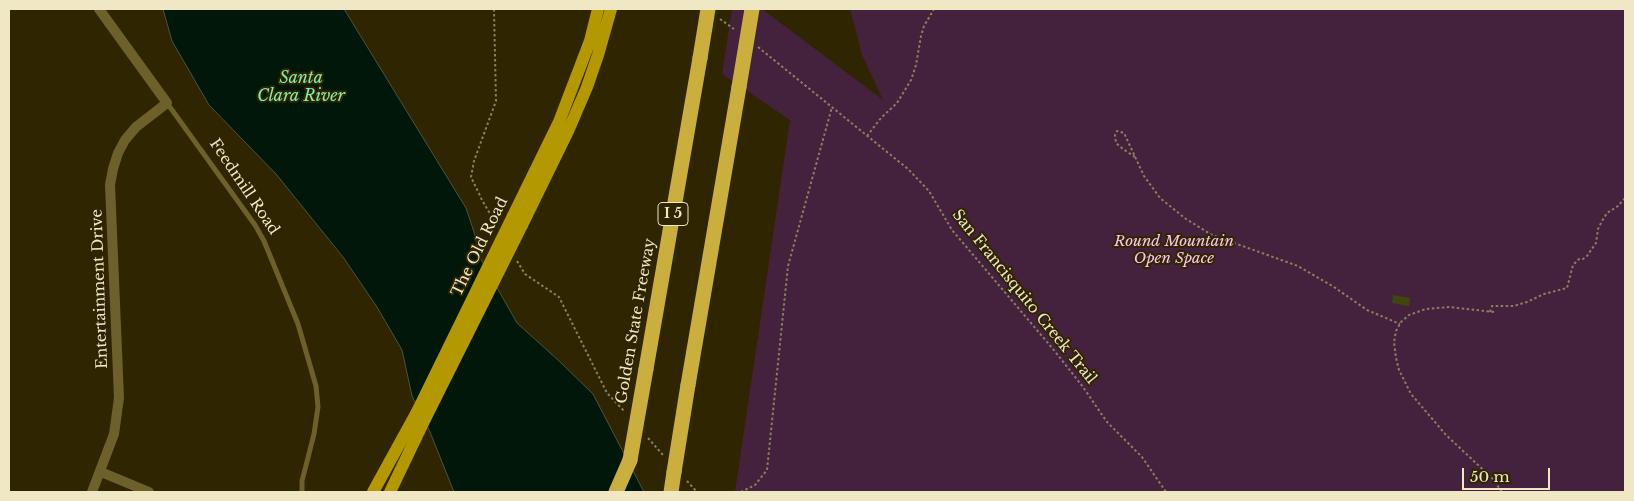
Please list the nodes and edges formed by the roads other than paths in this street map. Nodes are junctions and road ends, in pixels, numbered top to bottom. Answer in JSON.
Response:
{"nodes":[{"id":1,"x":99,"y":9,"type":"edge"},
{"id":2,"x":598,"y":9,"type":"edge"},
{"id":3,"x":611,"y":9,"type":"edge"},
{"id":4,"x":752,"y":9,"type":"edge"},
{"id":5,"x":711,"y":11,"type":"edge"},
{"id":6,"x":167,"y":103,"type":"junction"},
{"id":7,"x":517,"y":221,"type":"junction"},
{"id":8,"x":421,"y":416,"type":"junction"},
{"id":9,"x":630,"y":460,"type":"junction"},
{"id":10,"x":101,"y":472,"type":"junction"},
{"id":11,"x":92,"y":492,"type":"edge"},
{"id":12,"x":149,"y":492,"type":"edge"},
{"id":13,"x":302,"y":492,"type":"edge"},
{"id":14,"x":373,"y":492,"type":"edge"},
{"id":15,"x":390,"y":492,"type":"edge"},
{"id":16,"x":616,"y":492,"type":"edge"},
{"id":17,"x":625,"y":492,"type":"edge"},
{"id":18,"x":672,"y":492,"type":"edge"}],
"edges":[{"from":1,"to":6,"type":"street","name":"Feedmill Road"},
{"from":2,"to":7,"type":"main road","name":"The Old Road"},
{"from":3,"to":7,"type":"main road","name":"The Old Road"},
{"from":4,"to":18,"type":"highway","bridge":true},
{"from":5,"to":9,"type":"highway","name":"Golden State Freeway","number":"I 5","bridge":true},
{"from":6,"to":10,"type":"street","name":"Entertainment Drive"},
{"from":6,"to":13,"type":"lane","name":"Feedmill Road"},
{"from":7,"to":8,"type":"main road","name":"The Old Road","bridge":true},
{"from":8,"to":14,"type":"main road","name":"The Old Road"},
{"from":8,"to":15,"type":"main road","name":"The Old Road"},
{"from":9,"to":16,"type":"highway","number":"I 5"},
{"from":9,"to":17,"type":"highway","name":"Golden State Freeway","number":"I 5"},
{"from":10,"to":11,"type":"street","name":"Entertainment Drive"},
{"from":10,"to":12,"type":"street"}]}
